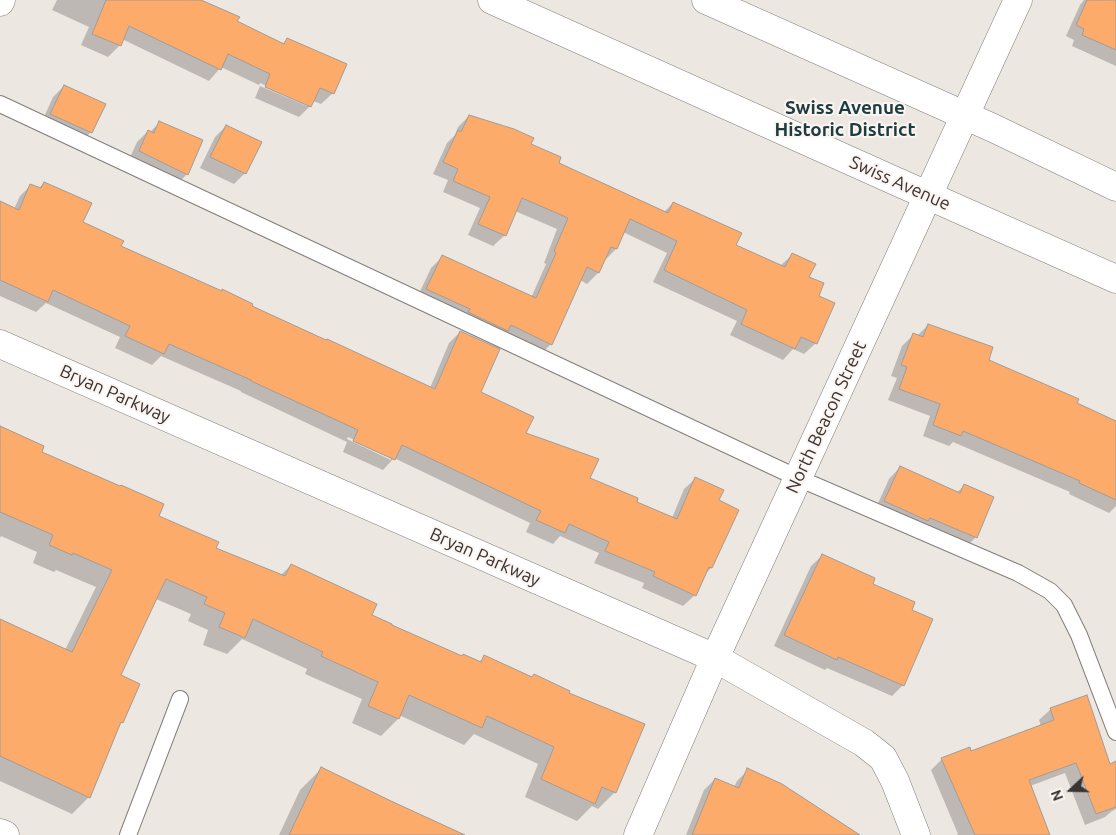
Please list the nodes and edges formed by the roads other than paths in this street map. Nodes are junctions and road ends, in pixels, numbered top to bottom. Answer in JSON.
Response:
{"nodes":[{"id":1,"x":706,"y":0,"type":"edge"},
{"id":2,"x":1018,"y":0,"type":"edge"},
{"id":3,"x":503,"y":2,"type":"edge"},
{"id":4,"x":0,"y":104,"type":"edge"},
{"id":5,"x":965,"y":116,"type":"junction"},
{"id":6,"x":1116,"y":187,"type":"edge"},
{"id":7,"x":928,"y":196,"type":"junction"},
{"id":8,"x":1116,"y":279,"type":"edge"},
{"id":9,"x":0,"y":344,"type":"edge"},
{"id":10,"x":798,"y":478,"type":"junction"},
{"id":11,"x":715,"y":658,"type":"junction"},
{"id":12,"x":180,"y":699,"type":"dead end"},
{"id":13,"x":1116,"y":732,"type":"edge"},
{"id":14,"x":0,"y":833,"type":"edge"},
{"id":15,"x":5,"y":835,"type":"edge"},
{"id":16,"x":128,"y":835,"type":"edge"},
{"id":17,"x":638,"y":835,"type":"edge"},
{"id":18,"x":916,"y":835,"type":"edge"}],
"edges":[{"from":1,"to":5,"type":"street"},
{"from":2,"to":5,"type":"street","name":"North Beacon Street"},
{"from":3,"to":7,"type":"street","name":"Swiss Avenue"},
{"from":4,"to":10,"type":"lane"},
{"from":5,"to":6,"type":"street"},
{"from":5,"to":7,"type":"street","name":"North Beacon Street"},
{"from":7,"to":8,"type":"street","name":"Swiss Avenue"},
{"from":7,"to":10,"type":"street","name":"North Beacon Street"},
{"from":9,"to":11,"type":"street","name":"Bryan Parkway"},
{"from":10,"to":11,"type":"street","name":"North Beacon Street"},
{"from":10,"to":13,"type":"lane"},
{"from":11,"to":17,"type":"street","name":"North Beacon Street"},
{"from":11,"to":18,"type":"street","name":"Bryan Parkway"},
{"from":12,"to":16,"type":"lane"},
{"from":14,"to":15,"type":"street"}]}
